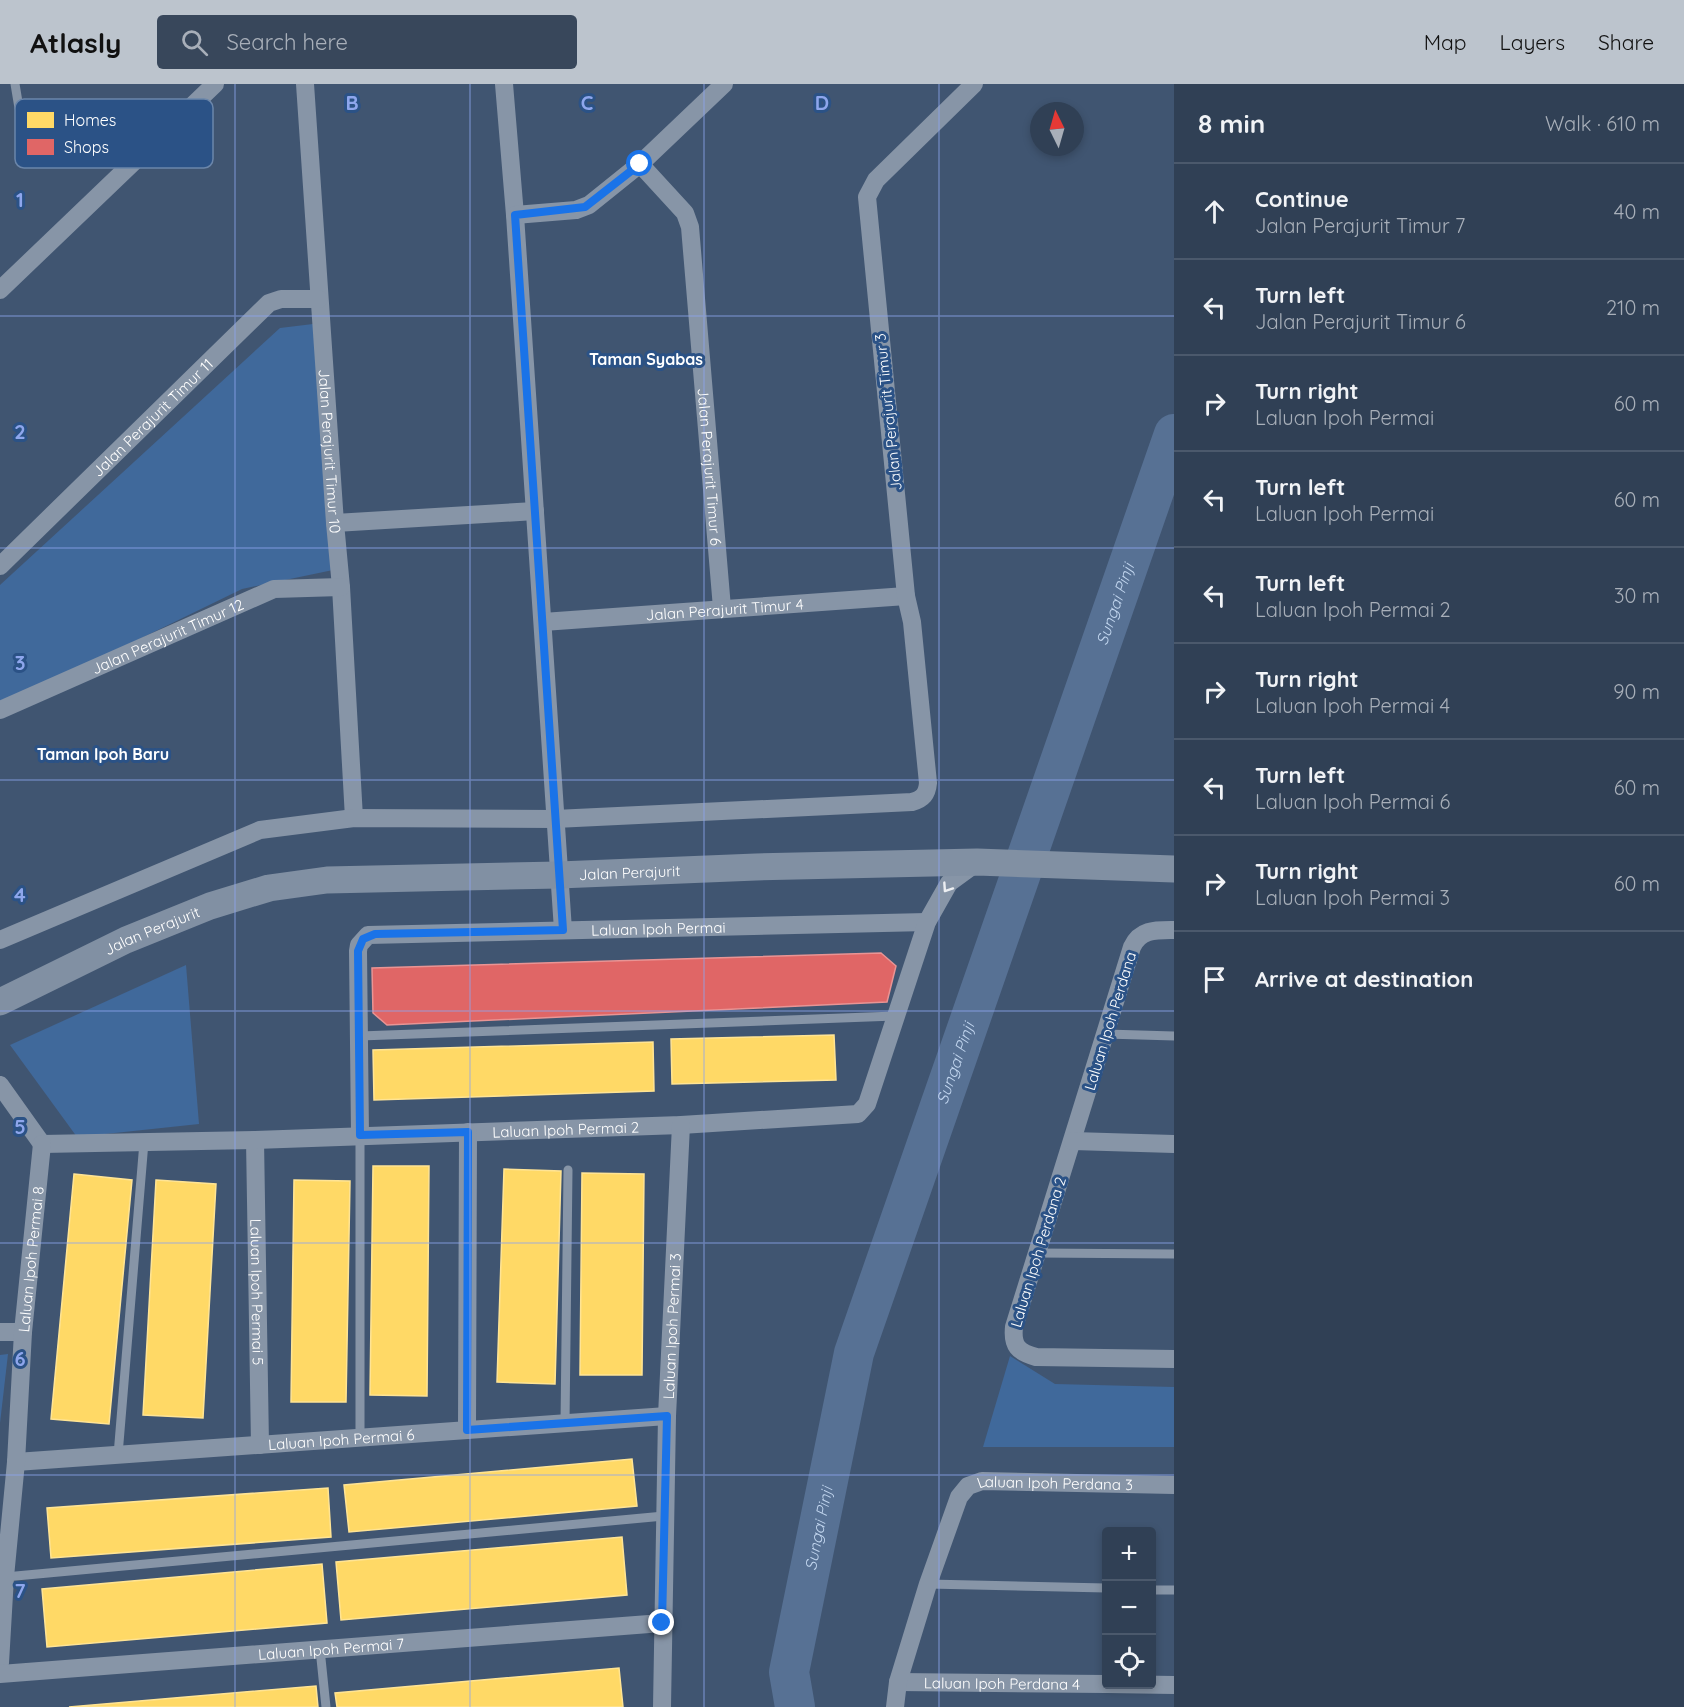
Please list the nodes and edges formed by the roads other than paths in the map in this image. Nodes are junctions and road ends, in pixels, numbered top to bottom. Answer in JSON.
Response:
{"nodes":[{"id":1,"x":15,"y":84,"type":"edge"},
{"id":2,"x":215,"y":84,"type":"edge"},
{"id":3,"x":305,"y":84,"type":"edge"},
{"id":4,"x":504,"y":84,"type":"edge"},
{"id":5,"x":724,"y":84,"type":"edge"},
{"id":6,"x":974,"y":84,"type":"edge"},
{"id":7,"x":18,"y":99,"type":"edge"},
{"id":8,"x":199,"y":99,"type":"edge"},
{"id":9,"x":640,"y":164,"type":"junction"},
{"id":10,"x":126,"y":168,"type":"edge"},
{"id":11,"x":515,"y":215,"type":"junction"},
{"id":12,"x":2,"y":285,"type":"edge"},
{"id":13,"x":319,"y":299,"type":"junction"},
{"id":14,"x":535,"y":511,"type":"junction"},
{"id":15,"x":335,"y":524,"type":"junction"},
{"id":16,"x":0,"y":566,"type":"edge"},
{"id":17,"x":341,"y":587,"type":"junction"},
{"id":18,"x":906,"y":596,"type":"junction"},
{"id":19,"x":722,"y":608,"type":"junction"},
{"id":20,"x":543,"y":622,"type":"junction"},
{"id":21,"x":0,"y":710,"type":"edge"},
{"id":22,"x":354,"y":818,"type":"junction"},
{"id":23,"x":555,"y":819,"type":"junction"},
{"id":24,"x":977,"y":862,"type":"junction"},
{"id":25,"x":1174,"y":869,"type":"edge"},
{"id":26,"x":559,"y":875,"type":"junction"},
{"id":27,"x":927,"y":922,"type":"junction"},
{"id":28,"x":563,"y":930,"type":"junction"},
{"id":29,"x":1174,"y":930,"type":"edge"},
{"id":30,"x":0,"y":940,"type":"edge"},
{"id":31,"x":0,"y":1002,"type":"edge"},
{"id":32,"x":895,"y":1016,"type":"junction"},
{"id":33,"x":1106,"y":1034,"type":"junction"},
{"id":34,"x":360,"y":1036,"type":"junction"},
{"id":35,"x":1174,"y":1036,"type":"edge"},
{"id":36,"x":0,"y":1084,"type":"edge"},
{"id":37,"x":681,"y":1125,"type":"junction"},
{"id":38,"x":468,"y":1132,"type":"junction"},
{"id":39,"x":360,"y":1135,"type":"junction"},
{"id":40,"x":255,"y":1140,"type":"junction"},
{"id":41,"x":144,"y":1142,"type":"junction"},
{"id":42,"x":1072,"y":1142,"type":"junction"},
{"id":43,"x":42,"y":1144,"type":"junction"},
{"id":44,"x":1174,"y":1144,"type":"edge"},
{"id":45,"x":568,"y":1170,"type":"dead end"},
{"id":46,"x":1037,"y":1253,"type":"junction"},
{"id":47,"x":1174,"y":1254,"type":"edge"},
{"id":48,"x":0,"y":1332,"type":"edge"},
{"id":49,"x":22,"y":1332,"type":"junction"},
{"id":50,"x":1174,"y":1359,"type":"edge"},
{"id":51,"x":667,"y":1416,"type":"junction"},
{"id":52,"x":565,"y":1423,"type":"junction"},
{"id":53,"x":467,"y":1430,"type":"junction"},
{"id":54,"x":360,"y":1438,"type":"junction"},
{"id":55,"x":260,"y":1445,"type":"junction"},
{"id":56,"x":118,"y":1455,"type":"junction"},
{"id":57,"x":16,"y":1462,"type":"junction"},
{"id":58,"x":1174,"y":1485,"type":"edge"},
{"id":59,"x":664,"y":1516,"type":"junction"},
{"id":60,"x":5,"y":1577,"type":"junction"},
{"id":61,"x":928,"y":1584,"type":"junction"},
{"id":62,"x":1102,"y":1588,"type":"edge"},
{"id":63,"x":1156,"y":1590,"type":"edge"},
{"id":64,"x":1174,"y":1590,"type":"edge"},
{"id":65,"x":662,"y":1623,"type":"junction"},
{"id":66,"x":320,"y":1649,"type":"junction"},
{"id":67,"x":0,"y":1663,"type":"edge"},
{"id":68,"x":0,"y":1674,"type":"edge"},
{"id":69,"x":898,"y":1682,"type":"junction"},
{"id":70,"x":1102,"y":1684,"type":"edge"},
{"id":71,"x":1156,"y":1685,"type":"edge"},
{"id":72,"x":1174,"y":1685,"type":"edge"},
{"id":73,"x":326,"y":1707,"type":"edge"},
{"id":74,"x":662,"y":1707,"type":"edge"},
{"id":75,"x":895,"y":1707,"type":"edge"}],
"edges":[{"from":1,"to":7,"type":"lane"},
{"from":2,"to":8,"type":"street"},
{"from":3,"to":13,"type":"street","name":"Jalan Perajurit Timur 10"},
{"from":4,"to":11,"type":"street"},
{"from":5,"to":9,"type":"street"},
{"from":6,"to":18,"type":"street","name":"Jalan Perajurit Timur 3"},
{"from":9,"to":11,"type":"street"},
{"from":9,"to":19,"type":"street","name":"Jalan Perajurit Timur 6"},
{"from":10,"to":12,"type":"street"},
{"from":11,"to":14,"type":"street"},
{"from":13,"to":15,"type":"street","name":"Jalan Perajurit Timur 10"},
{"from":13,"to":16,"type":"street","name":"Jalan Perajurit Timur 11"},
{"from":14,"to":15,"type":"street"},
{"from":14,"to":20,"type":"street"},
{"from":15,"to":17,"type":"street","name":"Jalan Perajurit Timur 10"},
{"from":17,"to":21,"type":"street","name":"Jalan Perajurit Timur 12"},
{"from":17,"to":22,"type":"street","name":"Jalan Perajurit Timur 10"},
{"from":18,"to":19,"type":"street","name":"Jalan Perajurit Timur 4"},
{"from":18,"to":23,"type":"street","name":"Jalan Perajurit Timur 3"},
{"from":19,"to":20,"type":"street","name":"Jalan Perajurit Timur 4"},
{"from":20,"to":23,"type":"street"},
{"from":22,"to":23,"type":"street"},
{"from":22,"to":30,"type":"street"},
{"from":23,"to":26,"type":"street"},
{"from":24,"to":25,"type":"street","name":"Jalan Perajurit"},
{"from":24,"to":26,"type":"street","name":"Jalan Perajurit"},
{"from":24,"to":27,"type":"street","one_way":true},
{"from":26,"to":28,"type":"street"},
{"from":26,"to":31,"type":"street","name":"Jalan Perajurit"},
{"from":27,"to":28,"type":"street","name":"Laluan Ipoh Permai"},
{"from":27,"to":32,"type":"street"},
{"from":28,"to":34,"type":"street","name":"Laluan Ipoh Permai"},
{"from":29,"to":33,"type":"street","name":"Laluan Ipoh Perdana"},
{"from":32,"to":34,"type":"lane"},
{"from":32,"to":37,"type":"street","name":"Laluan Ipoh Permai 2"},
{"from":33,"to":35,"type":"lane"},
{"from":33,"to":42,"type":"street","name":"Laluan Ipoh Perdana"},
{"from":34,"to":39,"type":"street","name":"Laluan Ipoh Permai"},
{"from":36,"to":43,"type":"street"},
{"from":37,"to":38,"type":"street","name":"Laluan Ipoh Permai 2"},
{"from":37,"to":51,"type":"street","name":"Laluan Ipoh Permai 3"},
{"from":38,"to":39,"type":"street","name":"Laluan Ipoh Permai 2"},
{"from":38,"to":53,"type":"street"},
{"from":39,"to":40,"type":"street","name":"Laluan Ipoh Permai 2"},
{"from":39,"to":54,"type":"lane"},
{"from":40,"to":41,"type":"street","name":"Laluan Ipoh Permai 2"},
{"from":40,"to":55,"type":"street","name":"Laluan Ipoh Permai 5"},
{"from":41,"to":43,"type":"street","name":"Laluan Ipoh Permai 2"},
{"from":41,"to":56,"type":"lane"},
{"from":42,"to":44,"type":"street"},
{"from":42,"to":46,"type":"street","name":"Laluan Ipoh Perdana 2"},
{"from":43,"to":49,"type":"street","name":"Laluan Ipoh Permai 8"},
{"from":45,"to":52,"type":"lane"},
{"from":46,"to":47,"type":"lane"},
{"from":46,"to":50,"type":"street","name":"Laluan Ipoh Perdana 2"},
{"from":48,"to":49,"type":"street"},
{"from":49,"to":57,"type":"street","name":"Laluan Ipoh Permai 8"},
{"from":51,"to":52,"type":"street","name":"Laluan Ipoh Permai 6"},
{"from":51,"to":59,"type":"street","name":"Laluan Ipoh Permai 3"},
{"from":52,"to":53,"type":"street","name":"Laluan Ipoh Permai 6"},
{"from":53,"to":54,"type":"street","name":"Laluan Ipoh Permai 6"},
{"from":54,"to":55,"type":"street","name":"Laluan Ipoh Permai 6"},
{"from":55,"to":56,"type":"street","name":"Laluan Ipoh Permai 6"},
{"from":56,"to":57,"type":"street","name":"Laluan Ipoh Permai 6"},
{"from":57,"to":60,"type":"street","name":"Laluan Ipoh Permai 8"},
{"from":58,"to":61,"type":"street","name":"Laluan Ipoh Perdana 3"},
{"from":59,"to":60,"type":"lane"},
{"from":59,"to":65,"type":"street","name":"Laluan Ipoh Permai 3"},
{"from":60,"to":67,"type":"street","name":"Laluan Ipoh Permai 8"},
{"from":61,"to":62,"type":"lane"},
{"from":61,"to":69,"type":"street","name":"Laluan Ipoh Perdana 3"},
{"from":63,"to":64,"type":"lane"},
{"from":65,"to":66,"type":"street","name":"Laluan Ipoh Permai 7"},
{"from":65,"to":74,"type":"street","name":"Laluan Ipoh Permai 3"},
{"from":66,"to":68,"type":"street","name":"Laluan Ipoh Permai 7"},
{"from":66,"to":73,"type":"lane"},
{"from":69,"to":70,"type":"street","name":"Laluan Ipoh Perdana 4"},
{"from":69,"to":75,"type":"street","name":"Laluan Ipoh Perdana 3"},
{"from":71,"to":72,"type":"street","name":"Laluan Ipoh Perdana 4"}]}
